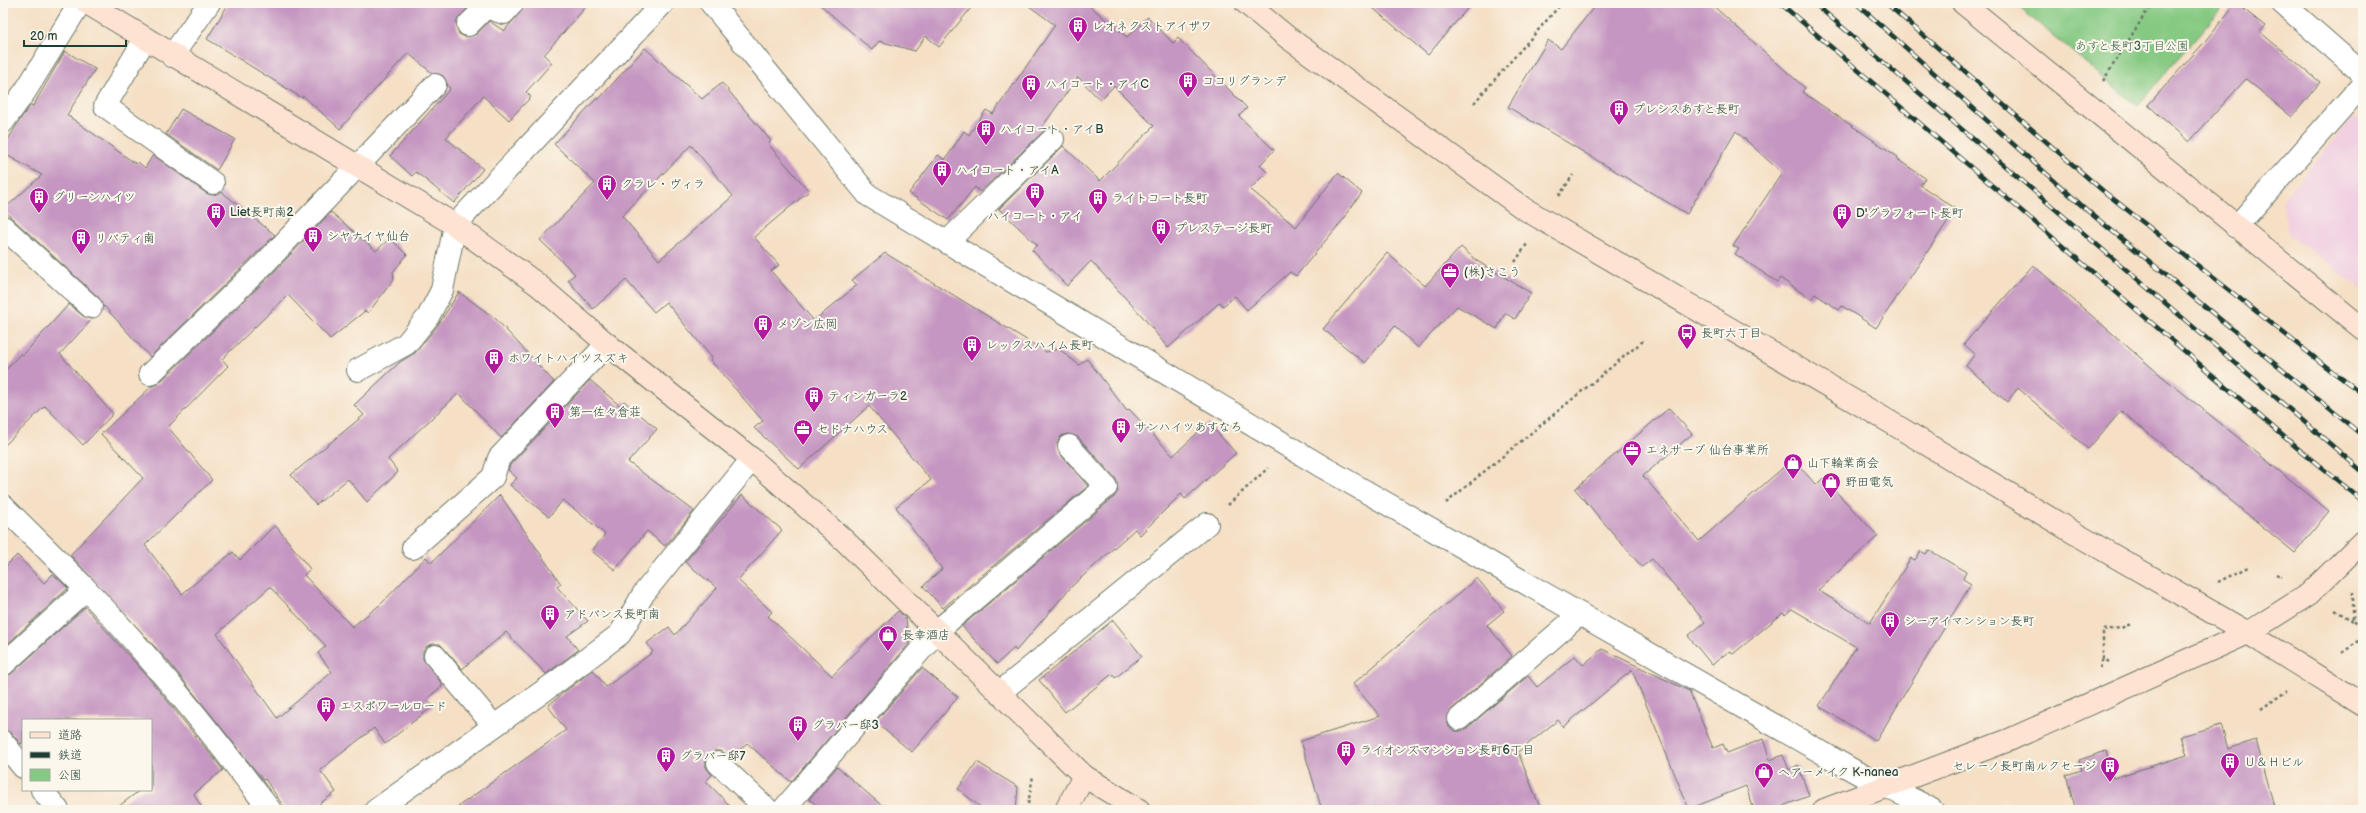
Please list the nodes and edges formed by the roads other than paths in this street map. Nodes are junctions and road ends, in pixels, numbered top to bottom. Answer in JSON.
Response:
{"nodes":[{"id":1,"x":80,"y":3,"type":"edge"},
{"id":2,"x":87,"y":3,"type":"edge"},
{"id":3,"x":209,"y":3,"type":"edge"},
{"id":4,"x":512,"y":3,"type":"edge"},
{"id":5,"x":663,"y":3,"type":"edge"},
{"id":6,"x":711,"y":3,"type":"edge"},
{"id":7,"x":1246,"y":3,"type":"edge"},
{"id":8,"x":1963,"y":3,"type":"edge"},
{"id":9,"x":2282,"y":3,"type":"edge"},
{"id":10,"x":468,"y":25,"type":"dead end"},
{"id":11,"x":145,"y":39,"type":"junction"},
{"id":12,"x":172,"y":56,"type":"junction"},
{"id":13,"x":2363,"y":74,"type":"edge"},
{"id":14,"x":2363,"y":84,"type":"edge"},
{"id":15,"x":435,"y":85,"type":"dead end"},
{"id":16,"x":3,"y":122,"type":"edge"},
{"id":17,"x":1053,"y":139,"type":"dead end"},
{"id":18,"x":357,"y":167,"type":"junction"},
{"id":19,"x":213,"y":183,"type":"dead end"},
{"id":20,"x":455,"y":225,"type":"junction"},
{"id":21,"x":3,"y":227,"type":"edge"},
{"id":22,"x":2236,"y":227,"type":"junction"},
{"id":23,"x":946,"y":242,"type":"junction"},
{"id":24,"x":92,"y":307,"type":"dead end"},
{"id":25,"x":2363,"y":329,"type":"edge"},
{"id":26,"x":607,"y":344,"type":"junction"},
{"id":27,"x":358,"y":370,"type":"dead end"},
{"id":28,"x":150,"y":374,"type":"dead end"},
{"id":29,"x":1069,"y":446,"type":"dead end"},
{"id":30,"x":752,"y":459,"type":"junction"},
{"id":31,"x":3,"y":506,"type":"edge"},
{"id":32,"x":1207,"y":524,"type":"road end"},
{"id":33,"x":2363,"y":541,"type":"edge"},
{"id":34,"x":413,"y":548,"type":"dead end"},
{"id":35,"x":86,"y":589,"type":"junction"},
{"id":36,"x":1580,"y":614,"type":"junction"},
{"id":37,"x":937,"y":631,"type":"junction"},
{"id":38,"x":2248,"y":633,"type":"junction"},
{"id":39,"x":435,"y":656,"type":"dead end"},
{"id":40,"x":3,"y":665,"type":"edge"},
{"id":41,"x":999,"y":693,"type":"junction"},
{"id":42,"x":2363,"y":705,"type":"edge"},
{"id":43,"x":1459,"y":719,"type":"dead end"},
{"id":44,"x":494,"y":726,"type":"junction"},
{"id":45,"x":3,"y":742,"type":"edge"},
{"id":46,"x":718,"y":762,"type":"dead end"},
{"id":47,"x":22,"y":766,"type":"edge"},
{"id":48,"x":1084,"y":776,"type":"junction"},
{"id":49,"x":1882,"y":787,"type":"junction"},
{"id":50,"x":43,"y":791,"type":"edge"},
{"id":51,"x":58,"y":810,"type":"edge"},
{"id":52,"x":270,"y":810,"type":"edge"},
{"id":53,"x":376,"y":810,"type":"edge"},
{"id":54,"x":768,"y":810,"type":"edge"},
{"id":55,"x":783,"y":810,"type":"edge"},
{"id":56,"x":1066,"y":810,"type":"edge"},
{"id":57,"x":1139,"y":810,"type":"edge"},
{"id":58,"x":1824,"y":810,"type":"edge"},
{"id":59,"x":1932,"y":810,"type":"edge"}],
"edges":[{"from":1,"to":16,"type":"street"},
{"from":2,"to":11,"type":"street"},
{"from":3,"to":12,"type":"street"},
{"from":4,"to":10,"type":"street"},
{"from":5,"to":20,"type":"street"},
{"from":6,"to":23,"type":"street"},
{"from":7,"to":38,"type":"street"},
{"from":8,"to":22,"type":"street"},
{"from":9,"to":13,"type":"street"},
{"from":11,"to":12,"type":"street"},
{"from":11,"to":19,"type":"street"},
{"from":12,"to":18,"type":"street"},
{"from":14,"to":22,"type":"street"},
{"from":15,"to":18,"type":"street"},
{"from":17,"to":23,"type":"street"},
{"from":18,"to":20,"type":"street"},
{"from":18,"to":28,"type":"street"},
{"from":20,"to":26,"type":"street"},
{"from":20,"to":27,"type":"street"},
{"from":21,"to":24,"type":"street"},
{"from":22,"to":25,"type":"street"},
{"from":23,"to":36,"type":"street"},
{"from":26,"to":30,"type":"street"},
{"from":26,"to":34,"type":"street"},
{"from":29,"to":37,"type":"street"},
{"from":30,"to":37,"type":"street"},
{"from":30,"to":44,"type":"street"},
{"from":31,"to":35,"type":"street"},
{"from":32,"to":41,"type":"street"},
{"from":33,"to":38,"type":"street"},
{"from":35,"to":40,"type":"street"},
{"from":35,"to":52,"type":"street"},
{"from":36,"to":43,"type":"street"},
{"from":36,"to":49,"type":"street"},
{"from":37,"to":41,"type":"street"},
{"from":37,"to":55,"type":"street"},
{"from":38,"to":42,"type":"street"},
{"from":38,"to":49,"type":"street"},
{"from":39,"to":44,"type":"street"},
{"from":41,"to":48,"type":"street"},
{"from":44,"to":53,"type":"street"},
{"from":45,"to":47,"type":"street"},
{"from":46,"to":54,"type":"street"},
{"from":48,"to":56,"type":"street"},
{"from":48,"to":57,"type":"street"},
{"from":49,"to":58,"type":"street"},
{"from":49,"to":59,"type":"street"},
{"from":50,"to":51,"type":"street"}]}
